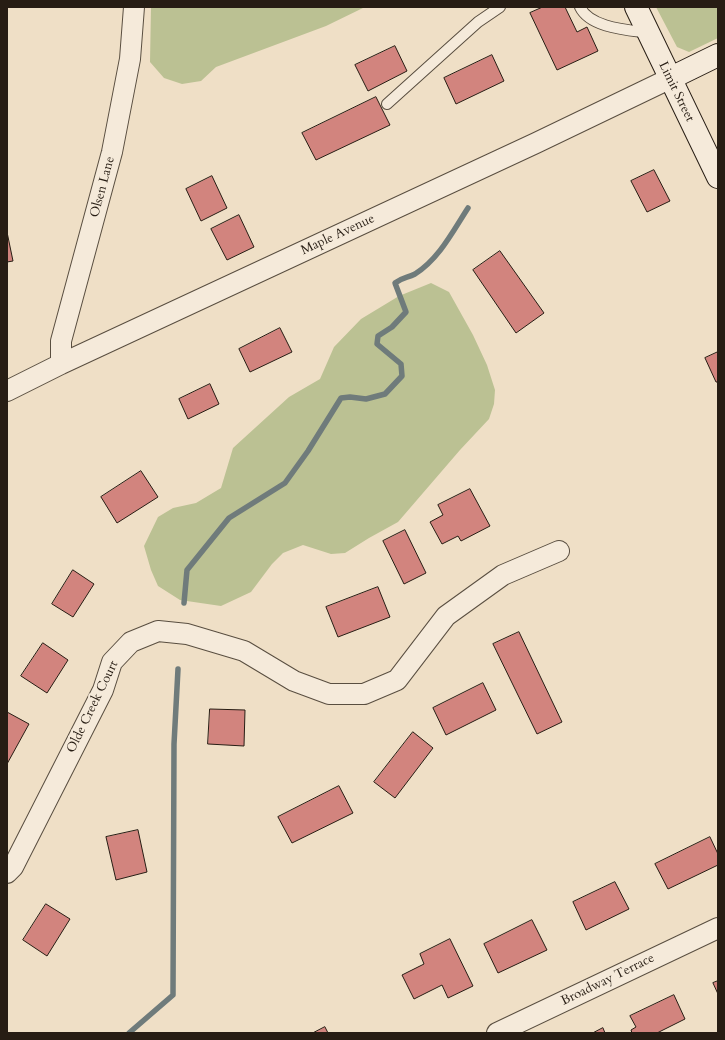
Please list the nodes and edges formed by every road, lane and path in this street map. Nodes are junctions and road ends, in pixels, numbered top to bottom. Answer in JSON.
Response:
{"nodes":[{"id":1,"x":134,"y":7,"type":"edge"},
{"id":2,"x":500,"y":7,"type":"edge"},
{"id":3,"x":580,"y":7,"type":"edge"},
{"id":4,"x":636,"y":7,"type":"edge"},
{"id":5,"x":648,"y":33,"type":"junction"},
{"id":6,"x":718,"y":54,"type":"edge"},
{"id":7,"x":669,"y":78,"type":"junction"},
{"id":8,"x":386,"y":104,"type":"dead end"},
{"id":9,"x":718,"y":177,"type":"edge"},
{"id":10,"x":61,"y":364,"type":"junction"},
{"id":11,"x":7,"y":391,"type":"edge"},
{"id":12,"x":558,"y":551,"type":"dead end"},
{"id":13,"x":7,"y":873,"type":"edge"},
{"id":14,"x":718,"y":928,"type":"edge"},
{"id":15,"x":497,"y":1033,"type":"edge"}],
"edges":[{"from":1,"to":10,"type":"street","name":"Olsen Lane"},
{"from":2,"to":8,"type":"lane"},
{"from":3,"to":5,"type":"lane"},
{"from":4,"to":5,"type":"street","name":"Limit Street"},
{"from":5,"to":7,"type":"street","name":"Limit Street"},
{"from":6,"to":7,"type":"street"},
{"from":7,"to":9,"type":"street","name":"Limit Street"},
{"from":7,"to":10,"type":"street","name":"Maple Avenue"},
{"from":10,"to":11,"type":"street","name":"Maple Avenue"},
{"from":12,"to":13,"type":"street","name":"Olde Creek Court"},
{"from":14,"to":15,"type":"street","name":"Broadway Terrace"}]}
